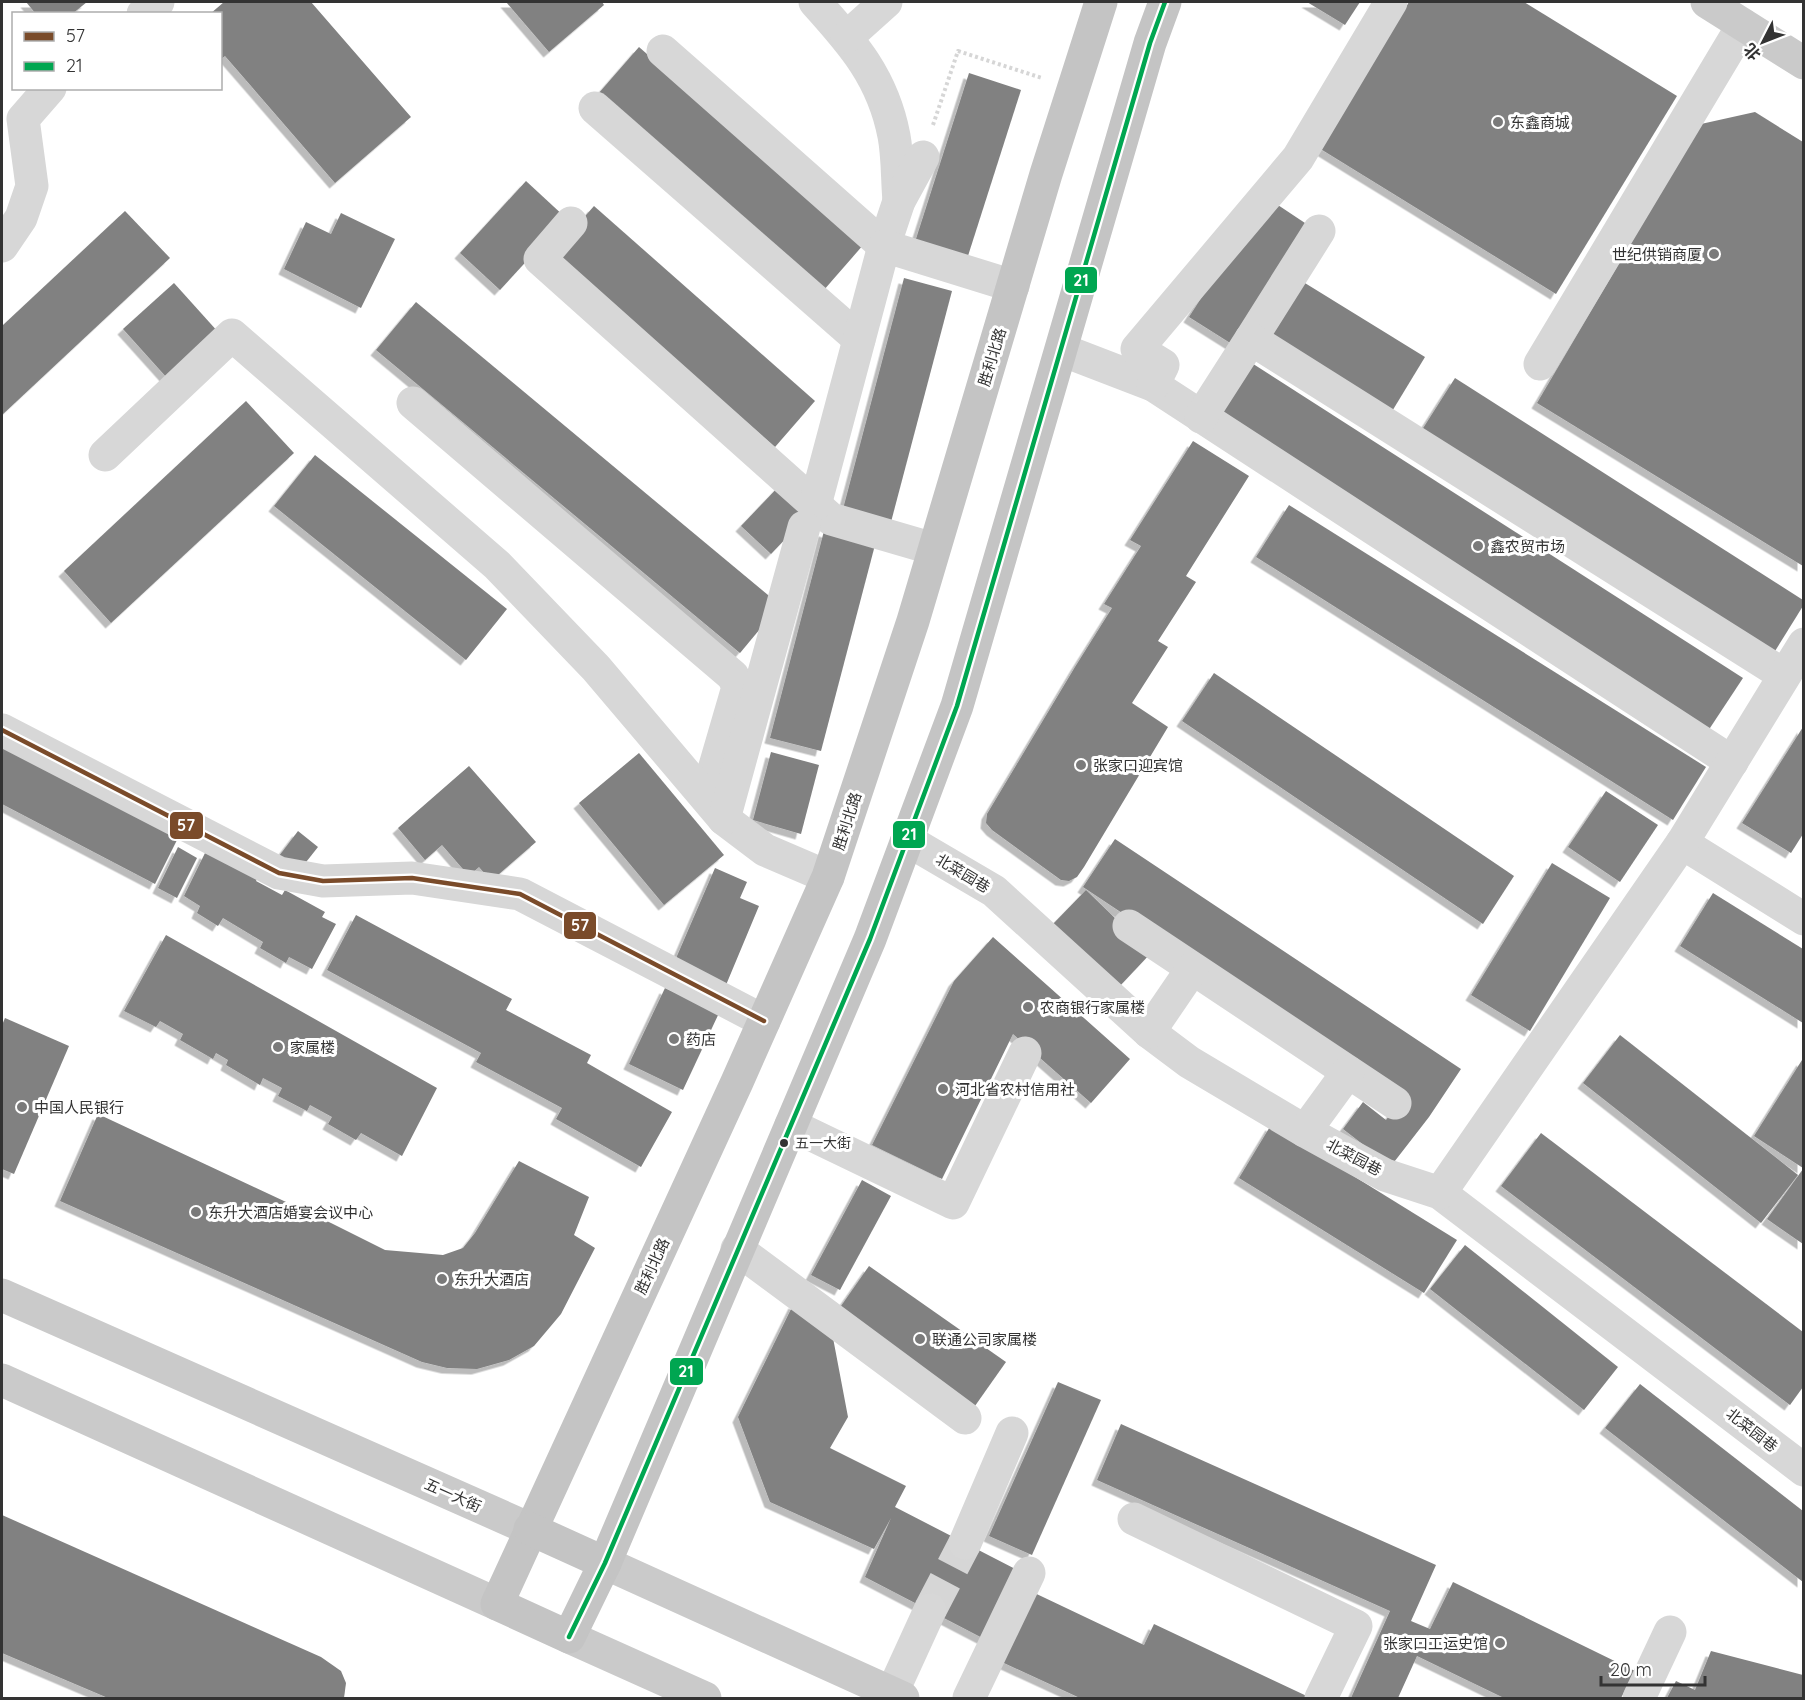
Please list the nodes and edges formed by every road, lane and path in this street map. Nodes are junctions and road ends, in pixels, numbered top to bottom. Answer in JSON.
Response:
{"nodes":[{"id":1,"x":158,"y":2,"type":"edge"},
{"id":2,"x":815,"y":2,"type":"edge"},
{"id":3,"x":886,"y":2,"type":"edge"},
{"id":4,"x":1101,"y":2,"type":"edge"},
{"id":5,"x":1166,"y":2,"type":"edge"},
{"id":6,"x":1391,"y":2,"type":"edge"},
{"id":7,"x":1707,"y":2,"type":"edge"},
{"id":8,"x":146,"y":12,"type":"edge"},
{"id":9,"x":1743,"y":25,"type":"junction"},
{"id":10,"x":847,"y":37,"type":"junction"},
{"id":11,"x":663,"y":51,"type":"dead end"},
{"id":12,"x":1803,"y":63,"type":"edge"},
{"id":13,"x":1074,"y":88,"type":"junction"},
{"id":14,"x":48,"y":90,"type":"edge"},
{"id":15,"x":595,"y":108,"type":"dead end"},
{"id":16,"x":923,"y":157,"type":"joint"},
{"id":17,"x":899,"y":201,"type":"junction"},
{"id":18,"x":571,"y":223,"type":"dead end"},
{"id":19,"x":1319,"y":231,"type":"dead end"},
{"id":20,"x":2,"y":246,"type":"edge"},
{"id":21,"x":884,"y":246,"type":"junction"},
{"id":22,"x":1013,"y":286,"type":"junction"},
{"id":23,"x":860,"y":339,"type":"junction"},
{"id":24,"x":1251,"y":339,"type":"junction"},
{"id":25,"x":1062,"y":350,"type":"junction"},
{"id":26,"x":1540,"y":364,"type":"dead end"},
{"id":27,"x":1153,"y":385,"type":"junction"},
{"id":28,"x":413,"y":403,"type":"dead end"},
{"id":29,"x":1201,"y":417,"type":"junction"},
{"id":30,"x":105,"y":455,"type":"dead end"},
{"id":31,"x":810,"y":516,"type":"junction"},
{"id":32,"x":934,"y":549,"type":"junction"},
{"id":33,"x":1803,"y":645,"type":"edge"},
{"id":34,"x":1784,"y":675,"type":"junction"},
{"id":35,"x":2,"y":730,"type":"edge"},
{"id":36,"x":1732,"y":762,"type":"junction"},
{"id":37,"x":715,"y":808,"type":"junction"},
{"id":38,"x":907,"y":840,"type":"junction"},
{"id":39,"x":1682,"y":843,"type":"junction"},
{"id":40,"x":828,"y":877,"type":"junction"},
{"id":41,"x":1803,"y":919,"type":"edge"},
{"id":42,"x":1129,"y":926,"type":"dead end"},
{"id":43,"x":1192,"y":969,"type":"junction"},
{"id":44,"x":764,"y":1021,"type":"junction"},
{"id":45,"x":1149,"y":1032,"type":"junction"},
{"id":46,"x":1024,"y":1053,"type":"dead end"},
{"id":47,"x":1348,"y":1072,"type":"junction"},
{"id":48,"x":1395,"y":1103,"type":"dead end"},
{"id":49,"x":791,"y":1125,"type":"junction"},
{"id":50,"x":1305,"y":1131,"type":"junction"},
{"id":51,"x":1440,"y":1193,"type":"junction"},
{"id":52,"x":737,"y":1249,"type":"junction"},
{"id":53,"x":2,"y":1295,"type":"edge"},
{"id":54,"x":2,"y":1380,"type":"edge"},
{"id":55,"x":965,"y":1418,"type":"dead end"},
{"id":56,"x":1012,"y":1433,"type":"dead end"},
{"id":57,"x":1803,"y":1470,"type":"edge"},
{"id":58,"x":1134,"y":1519,"type":"dead end"},
{"id":59,"x":530,"y":1530,"type":"junction"},
{"id":60,"x":965,"y":1543,"type":"tunnel mouth"},
{"id":61,"x":604,"y":1563,"type":"junction"},
{"id":62,"x":1029,"y":1573,"type":"dead end"},
{"id":63,"x":497,"y":1604,"type":"junction"},
{"id":64,"x":930,"y":1610,"type":"tunnel mouth"},
{"id":65,"x":1671,"y":1632,"type":"dead end"},
{"id":66,"x":569,"y":1637,"type":"junction"},
{"id":67,"x":897,"y":1696,"type":"edge"},
{"id":68,"x":705,"y":1698,"type":"edge"},
{"id":69,"x":969,"y":1698,"type":"edge"},
{"id":70,"x":1321,"y":1698,"type":"edge"},
{"id":71,"x":1639,"y":1698,"type":"edge"}],
"edges":[{"from":1,"to":8,"type":"street"},
{"from":2,"to":10,"type":"street"},
{"from":3,"to":10,"type":"street"},
{"from":4,"to":13,"type":"highway","name":"胜利北路"},
{"from":5,"to":25,"type":"highway"},
{"from":6,"to":27,"type":"street"},
{"from":7,"to":9,"type":"main road"},
{"from":9,"to":12,"type":"main road"},
{"from":9,"to":26,"type":"street"},
{"from":10,"to":17,"type":"street"},
{"from":11,"to":21,"type":"street"},
{"from":13,"to":16,"type":"path"},
{"from":13,"to":22,"type":"highway","name":"胜利北路"},
{"from":14,"to":20,"type":"street"},
{"from":15,"to":23,"type":"street"},
{"from":16,"to":17,"type":"street"},
{"from":17,"to":21,"type":"street"},
{"from":18,"to":31,"type":"street"},
{"from":19,"to":24,"type":"street"},
{"from":21,"to":22,"type":"street"},
{"from":21,"to":23,"type":"street"},
{"from":22,"to":32,"type":"highway","name":"胜利北路"},
{"from":23,"to":31,"type":"street"},
{"from":24,"to":29,"type":"street"},
{"from":24,"to":34,"type":"street"},
{"from":25,"to":27,"type":"street"},
{"from":25,"to":38,"type":"highway"},
{"from":27,"to":29,"type":"street"},
{"from":28,"to":37,"type":"street"},
{"from":29,"to":36,"type":"street"},
{"from":30,"to":37,"type":"street"},
{"from":31,"to":32,"type":"street"},
{"from":31,"to":37,"type":"street"},
{"from":32,"to":40,"type":"highway","name":"胜利北路"},
{"from":33,"to":34,"type":"street"},
{"from":34,"to":36,"type":"street"},
{"from":35,"to":44,"type":"street"},
{"from":36,"to":39,"type":"street"},
{"from":37,"to":40,"type":"street"},
{"from":38,"to":45,"type":"street","name":"北菜园巷"},
{"from":38,"to":49,"type":"highway"},
{"from":39,"to":41,"type":"street"},
{"from":39,"to":51,"type":"street"},
{"from":40,"to":44,"type":"highway","name":"胜利北路"},
{"from":42,"to":43,"type":"street"},
{"from":43,"to":45,"type":"street"},
{"from":43,"to":47,"type":"street"},
{"from":44,"to":59,"type":"highway","name":"胜利北路"},
{"from":45,"to":50,"type":"street","name":"北菜园巷"},
{"from":46,"to":49,"type":"street"},
{"from":47,"to":48,"type":"street"},
{"from":47,"to":50,"type":"street"},
{"from":49,"to":52,"type":"highway"},
{"from":50,"to":51,"type":"street","name":"北菜园巷"},
{"from":51,"to":57,"type":"street","name":"北菜园巷"},
{"from":52,"to":55,"type":"street"},
{"from":52,"to":61,"type":"highway"},
{"from":53,"to":59,"type":"main road","name":"五一大街"},
{"from":54,"to":63,"type":"main road"},
{"from":56,"to":60,"type":"street"},
{"from":58,"to":70,"type":"street"},
{"from":59,"to":61,"type":"highway","name":"五一大街"},
{"from":59,"to":63,"type":"highway","name":"胜利北路"},
{"from":61,"to":66,"type":"highway"},
{"from":61,"to":67,"type":"main road","name":"五一大街"},
{"from":62,"to":69,"type":"street"},
{"from":63,"to":66,"type":"highway"},
{"from":64,"to":67,"type":"street"},
{"from":65,"to":71,"type":"street"},
{"from":66,"to":68,"type":"main road"}]}
